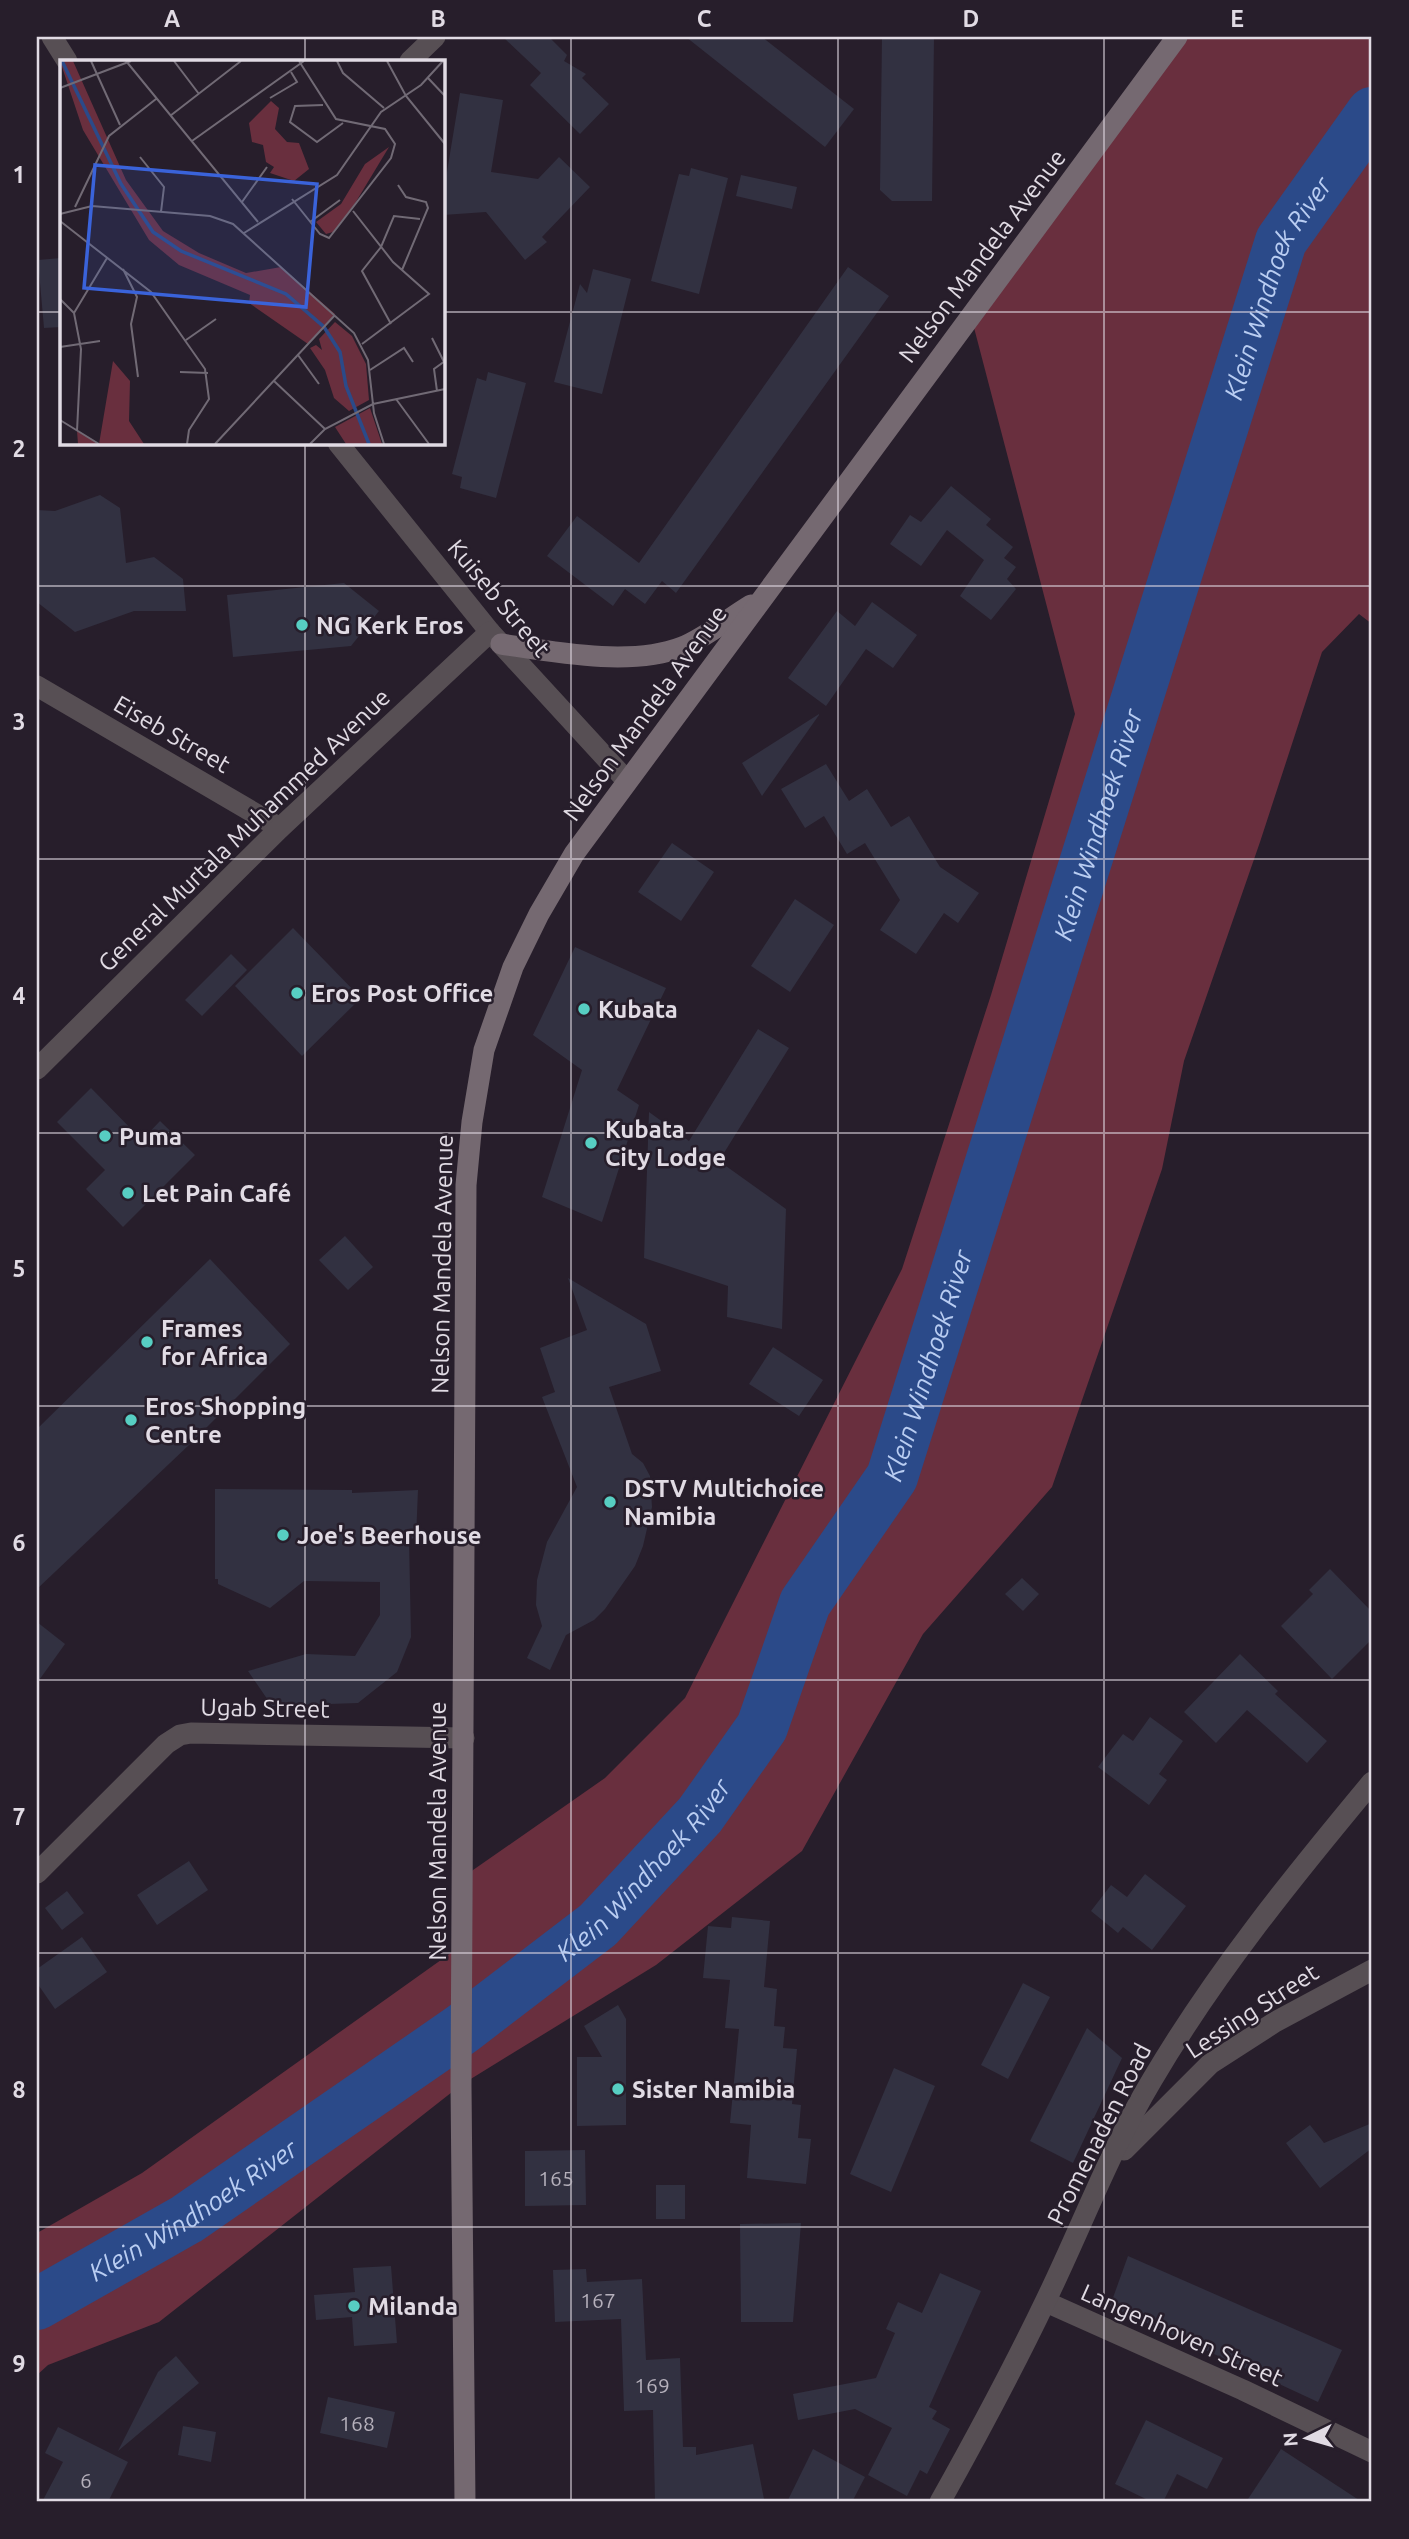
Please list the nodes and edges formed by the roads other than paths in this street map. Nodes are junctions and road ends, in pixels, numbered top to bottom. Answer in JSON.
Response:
{"nodes":[{"id":1,"x":52,"y":37,"type":"edge"},
{"id":2,"x":435,"y":37,"type":"edge"},
{"id":3,"x":1177,"y":37,"type":"edge"},
{"id":4,"x":66,"y":60,"type":"edge"},
{"id":5,"x":411,"y":60,"type":"edge"},
{"id":6,"x":339,"y":444,"type":"edge"},
{"id":7,"x":761,"y":598,"type":"junction"},
{"id":8,"x":495,"y":638,"type":"junction"},
{"id":9,"x":37,"y":686,"type":"edge"},
{"id":10,"x":626,"y":780,"type":"junction"},
{"id":11,"x":280,"y":828,"type":"junction"},
{"id":12,"x":37,"y":1069,"type":"edge"},
{"id":13,"x":464,"y":1738,"type":"junction"},
{"id":14,"x":1372,"y":1782,"type":"edge"},
{"id":15,"x":37,"y":1873,"type":"edge"},
{"id":16,"x":1372,"y":1970,"type":"edge"},
{"id":17,"x":1108,"y":2166,"type":"junction"},
{"id":18,"x":1046,"y":2302,"type":"junction"},
{"id":19,"x":1372,"y":2452,"type":"edge"},
{"id":20,"x":465,"y":2502,"type":"edge"},
{"id":21,"x":940,"y":2502,"type":"edge"}],
"edges":[{"from":1,"to":4,"type":"street"},
{"from":2,"to":5,"type":"street"},
{"from":3,"to":7,"type":"main road","name":"Nelson Mandela Avenue"},
{"from":6,"to":8,"type":"street","name":"Kuiseb Street"},
{"from":7,"to":8,"type":"main road"},
{"from":7,"to":10,"type":"main road","name":"Nelson Mandela Avenue"},
{"from":8,"to":10,"type":"street","name":"Kuiseb Street"},
{"from":8,"to":11,"type":"street","name":"General Murtala Muhammed Avenue"},
{"from":9,"to":11,"type":"street","name":"Eiseb Street"},
{"from":10,"to":13,"type":"main road","name":"Nelson Mandela Avenue"},
{"from":11,"to":12,"type":"street","name":"General Murtala Muhammed Avenue"},
{"from":13,"to":15,"type":"street","name":"Ugab Street"},
{"from":13,"to":20,"type":"main road","name":"Nelson Mandela Avenue"},
{"from":14,"to":17,"type":"street","name":"Promenaden Road"},
{"from":16,"to":17,"type":"street","name":"Lessing Street"},
{"from":17,"to":18,"type":"street","name":"Promenaden Road"},
{"from":18,"to":19,"type":"street","name":"Langenhoven Street"},
{"from":18,"to":21,"type":"street","name":"Promenaden Road"}]}
